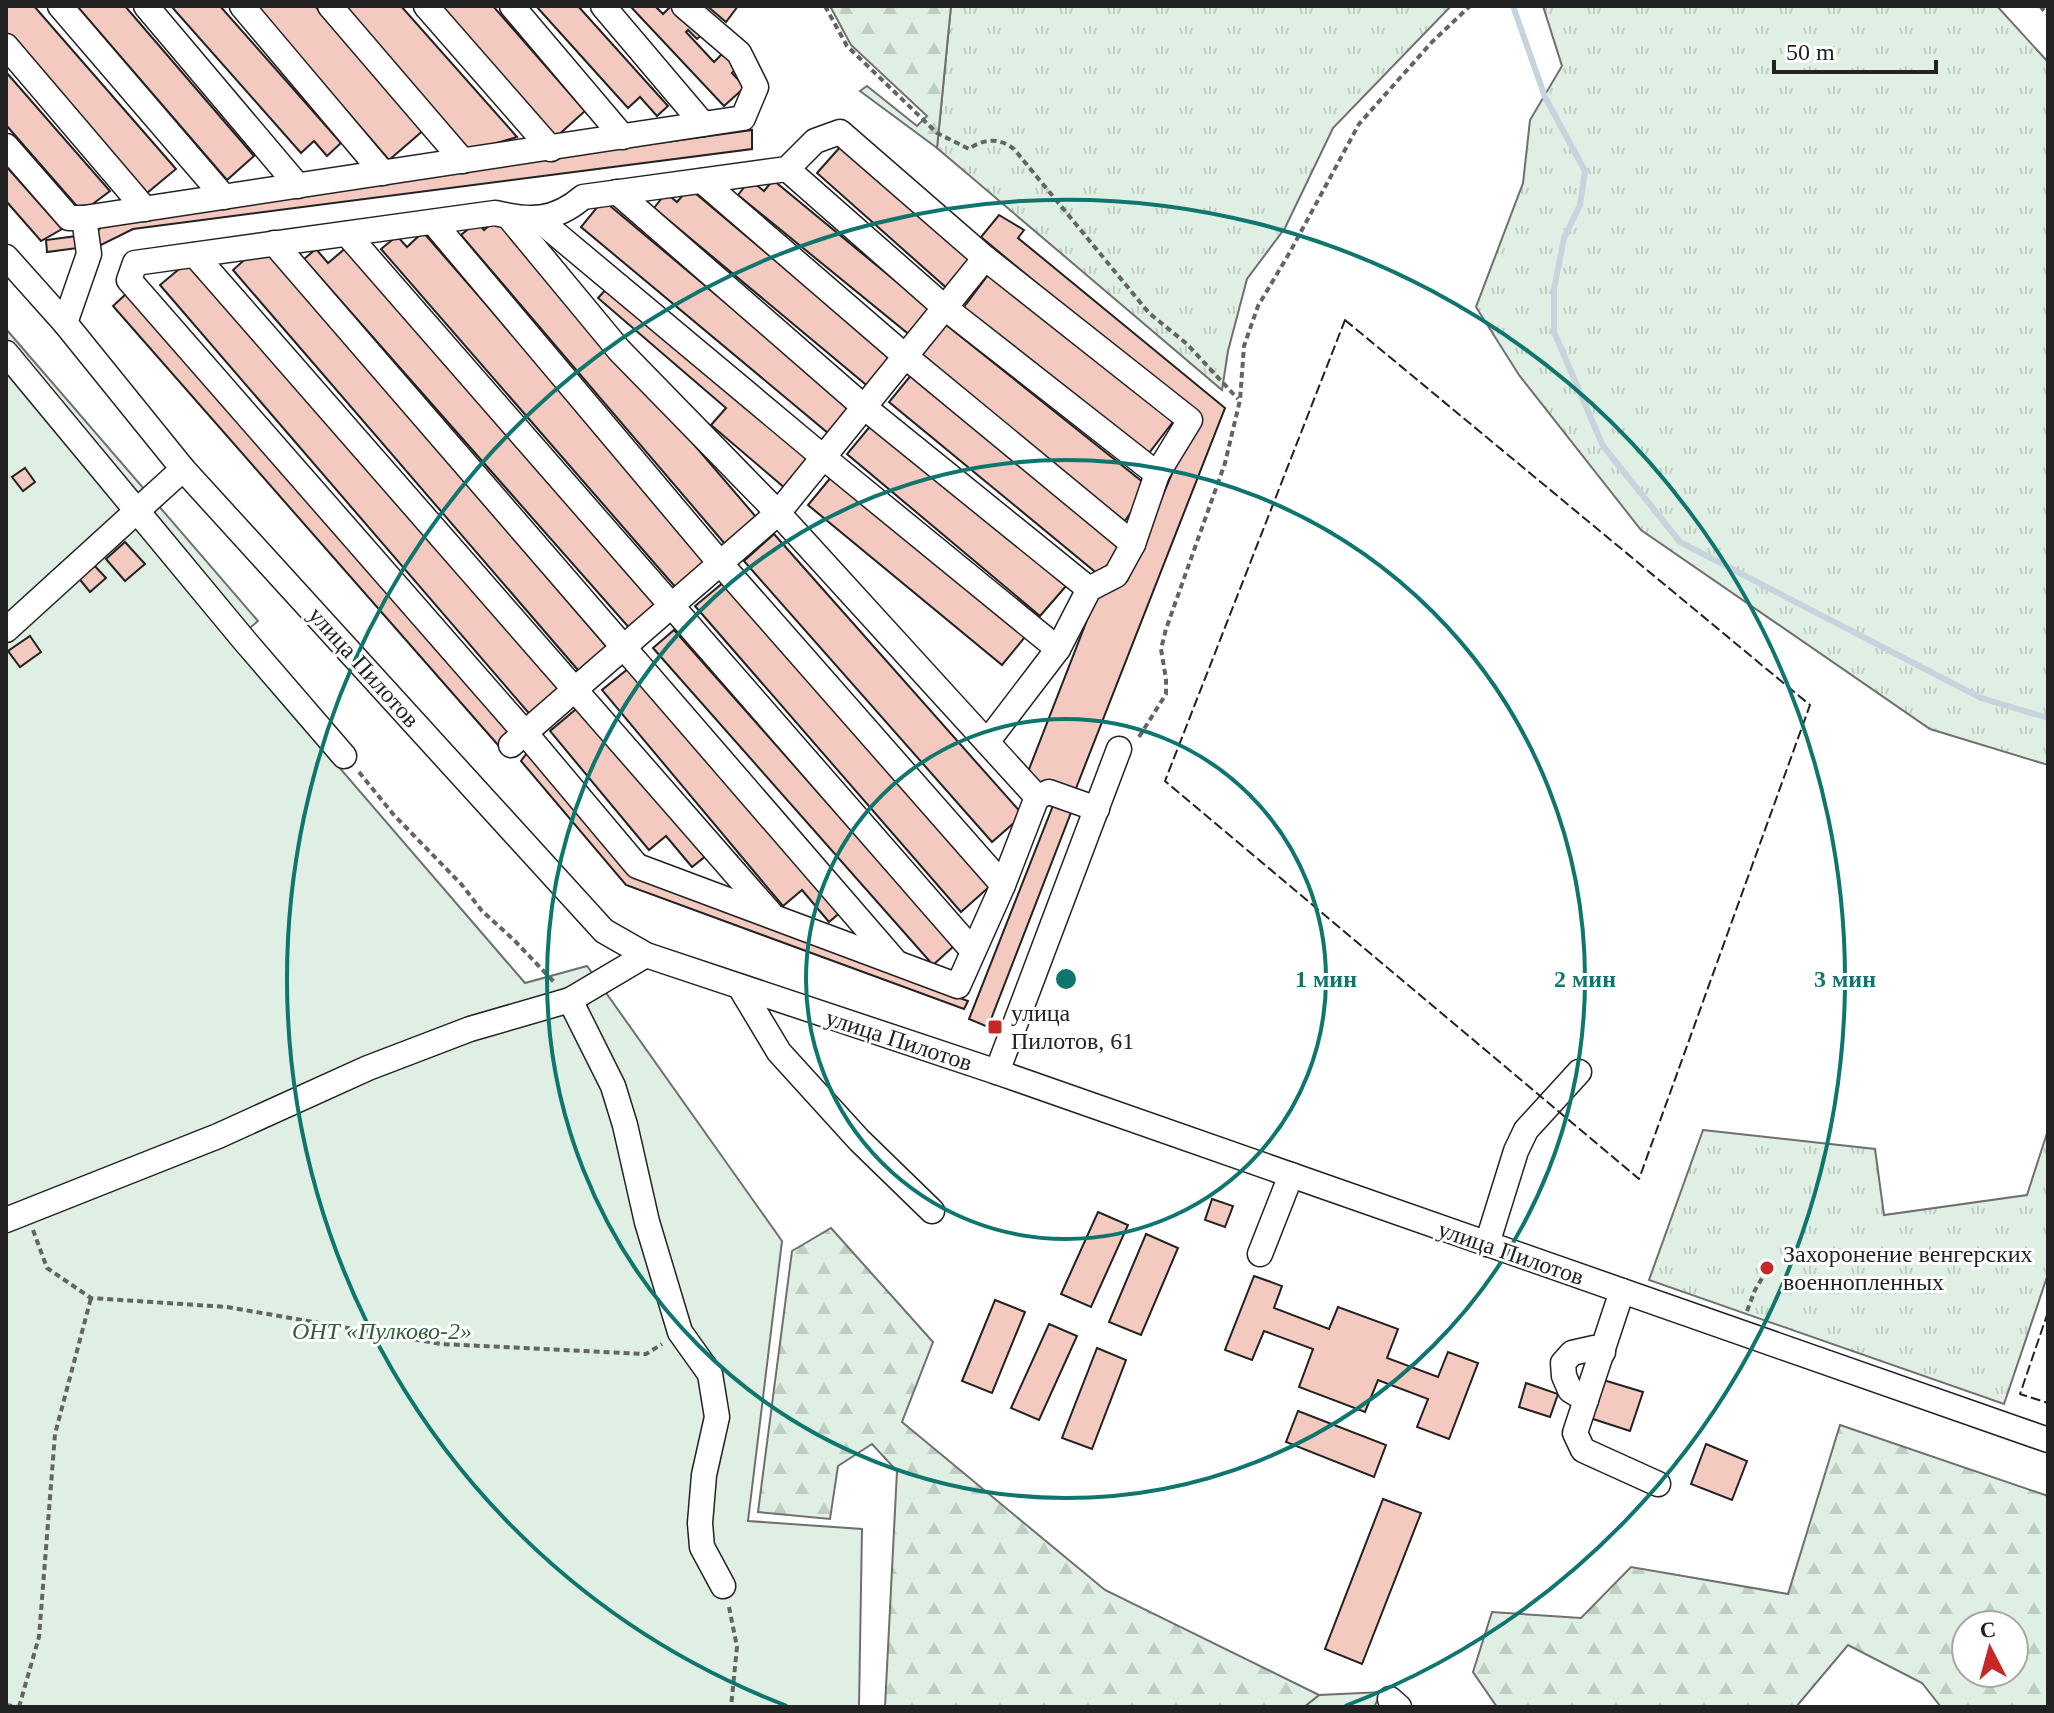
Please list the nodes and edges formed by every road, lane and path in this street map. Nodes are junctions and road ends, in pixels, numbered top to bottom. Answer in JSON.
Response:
{"nodes":[{"id":1,"x":60,"y":6,"type":"edge"},
{"id":2,"x":146,"y":6,"type":"edge"},
{"id":3,"x":242,"y":6,"type":"edge"},
{"id":4,"x":330,"y":6,"type":"edge"},
{"id":5,"x":426,"y":6,"type":"edge"},
{"id":6,"x":512,"y":6,"type":"edge"},
{"id":7,"x":603,"y":6,"type":"edge"},
{"id":8,"x":684,"y":6,"type":"edge"},
{"id":9,"x":825,"y":6,"type":"edge"},
{"id":10,"x":1470,"y":6,"type":"edge"},
{"id":11,"x":2040,"y":6,"type":"edge"},
{"id":12,"x":2048,"y":15,"type":"edge"},
{"id":13,"x":6,"y":46,"type":"edge"},
{"id":14,"x":703,"y":124,"type":"junction"},
{"id":15,"x":623,"y":137,"type":"junction"},
{"id":16,"x":6,"y":146,"type":"edge"},
{"id":17,"x":551,"y":149,"type":"junction"},
{"id":18,"x":463,"y":161,"type":"junction"},
{"id":19,"x":787,"y":169,"type":"junction"},
{"id":20,"x":383,"y":173,"type":"junction"},
{"id":21,"x":702,"y":181,"type":"junction"},
{"id":22,"x":298,"y":186,"type":"junction"},
{"id":23,"x":617,"y":192,"type":"junction"},
{"id":24,"x":224,"y":197,"type":"junction"},
{"id":25,"x":145,"y":209,"type":"junction"},
{"id":26,"x":508,"y":216,"type":"junction"},
{"id":27,"x":84,"y":218,"type":"junction"},
{"id":28,"x":537,"y":218,"type":"junction"},
{"id":29,"x":433,"y":222,"type":"junction"},
{"id":30,"x":347,"y":234,"type":"junction"},
{"id":31,"x":274,"y":243,"type":"junction"},
{"id":32,"x":195,"y":255,"type":"junction"},
{"id":33,"x":6,"y":257,"type":"edge"},
{"id":34,"x":985,"y":258,"type":"junction"},
{"id":35,"x":944,"y":307,"type":"junction"},
{"id":36,"x":65,"y":323,"type":"junction"},
{"id":37,"x":6,"y":353,"type":"edge"},
{"id":38,"x":905,"y":356,"type":"junction"},
{"id":39,"x":1240,"y":400,"type":"junction"},
{"id":40,"x":864,"y":407,"type":"junction"},
{"id":41,"x":823,"y":457,"type":"junction"},
{"id":42,"x":183,"y":469,"type":"junction"},
{"id":43,"x":1157,"y":474,"type":"junction"},
{"id":44,"x":137,"y":510,"type":"junction"},
{"id":45,"x":778,"y":513,"type":"junction"},
{"id":46,"x":1133,"y":544,"type":"junction"},
{"id":47,"x":720,"y":563,"type":"junction"},
{"id":48,"x":1089,"y":589,"type":"junction"},
{"id":49,"x":671,"y":606,"type":"junction"},
{"id":50,"x":6,"y":630,"type":"edge"},
{"id":51,"x":623,"y":649,"type":"junction"},
{"id":52,"x":1058,"y":649,"type":"junction"},
{"id":53,"x":575,"y":691,"type":"junction"},
{"id":54,"x":519,"y":740,"type":"junction"},
{"id":55,"x":987,"y":742,"type":"junction"},
{"id":56,"x":1119,"y":749,"type":"joint"},
{"id":57,"x":344,"y":756,"type":"joint"},
{"id":58,"x":1037,"y":797,"type":"junction"},
{"id":59,"x":1097,"y":809,"type":"junction"},
{"id":60,"x":1003,"y":885,"type":"junction"},
{"id":61,"x":774,"y":917,"type":"junction"},
{"id":62,"x":973,"y":951,"type":"junction"},
{"id":63,"x":646,"y":955,"type":"junction"},
{"id":64,"x":896,"y":962,"type":"junction"},
{"id":65,"x":740,"y":987,"type":"junction"},
{"id":66,"x":570,"y":1000,"type":"junction"},
{"id":67,"x":997,"y":1072,"type":"junction"},
{"id":68,"x":1579,"y":1072,"type":"dead end"},
{"id":69,"x":1291,"y":1175,"type":"junction"},
{"id":70,"x":932,"y":1211,"type":"dead end"},
{"id":71,"x":16,"y":1216,"type":"edge"},
{"id":72,"x":1487,"y":1244,"type":"junction"},
{"id":73,"x":1260,"y":1254,"type":"dead end"},
{"id":74,"x":1767,"y":1270,"type":"dead end"},
{"id":75,"x":1622,"y":1291,"type":"junction"},
{"id":76,"x":91,"y":1298,"type":"junction"},
{"id":77,"x":1737,"y":1331,"type":"junction"},
{"id":78,"x":680,"y":1332,"type":"junction"},
{"id":79,"x":1603,"y":1352,"type":"junction"},
{"id":80,"x":1586,"y":1400,"type":"junction"},
{"id":81,"x":2048,"y":1440,"type":"edge"},
{"id":82,"x":1658,"y":1484,"type":"dead end"},
{"id":83,"x":723,"y":1586,"type":"joint"},
{"id":84,"x":6,"y":1705,"type":"edge"},
{"id":85,"x":18,"y":1707,"type":"edge"},
{"id":86,"x":731,"y":1707,"type":"edge"}],
"edges":[{"from":1,"to":24,"type":"street"},
{"from":2,"to":22,"type":"street"},
{"from":3,"to":20,"type":"street"},
{"from":4,"to":18,"type":"street"},
{"from":5,"to":17,"type":"street"},
{"from":6,"to":15,"type":"street"},
{"from":7,"to":14,"type":"street"},
{"from":8,"to":14,"type":"street"},
{"from":9,"to":39,"type":"path"},
{"from":10,"to":39,"type":"path"},
{"from":11,"to":12,"type":"path"},
{"from":13,"to":25,"type":"street"},
{"from":14,"to":15,"type":"street"},
{"from":15,"to":17,"type":"street"},
{"from":16,"to":27,"type":"street"},
{"from":17,"to":18,"type":"street"},
{"from":18,"to":20,"type":"street"},
{"from":19,"to":21,"type":"street"},
{"from":19,"to":34,"type":"street"},
{"from":19,"to":35,"type":"street"},
{"from":20,"to":22,"type":"street"},
{"from":21,"to":23,"type":"street"},
{"from":21,"to":38,"type":"street"},
{"from":22,"to":24,"type":"street"},
{"from":23,"to":28,"type":"street"},
{"from":23,"to":40,"type":"street"},
{"from":24,"to":25,"type":"street"},
{"from":25,"to":27,"type":"street"},
{"from":26,"to":28,"type":"street"},
{"from":26,"to":29,"type":"street"},
{"from":26,"to":45,"type":"street"},
{"from":27,"to":36,"type":"street"},
{"from":28,"to":41,"type":"street"},
{"from":29,"to":30,"type":"street"},
{"from":29,"to":47,"type":"street"},
{"from":30,"to":31,"type":"street"},
{"from":30,"to":49,"type":"street"},
{"from":31,"to":32,"type":"street"},
{"from":31,"to":51,"type":"street"},
{"from":32,"to":53,"type":"street"},
{"from":32,"to":54,"type":"street"},
{"from":33,"to":36,"type":"street","name":"улица Пилотов"},
{"from":34,"to":35,"type":"street"},
{"from":34,"to":43,"type":"street"},
{"from":35,"to":38,"type":"street"},
{"from":35,"to":43,"type":"street"},
{"from":36,"to":42,"type":"street","name":"улица Пилотов"},
{"from":37,"to":44,"type":"street"},
{"from":38,"to":40,"type":"street"},
{"from":38,"to":46,"type":"street"},
{"from":39,"to":56,"type":"path"},
{"from":40,"to":41,"type":"street"},
{"from":40,"to":48,"type":"street"},
{"from":41,"to":45,"type":"street"},
{"from":41,"to":52,"type":"street"},
{"from":42,"to":44,"type":"street"},
{"from":42,"to":63,"type":"street","name":"улица Пилотов"},
{"from":43,"to":46,"type":"street"},
{"from":44,"to":50,"type":"street"},
{"from":44,"to":57,"type":"street"},
{"from":45,"to":47,"type":"street"},
{"from":45,"to":55,"type":"street"},
{"from":46,"to":48,"type":"street"},
{"from":47,"to":49,"type":"street"},
{"from":47,"to":60,"type":"street"},
{"from":48,"to":52,"type":"street"},
{"from":49,"to":51,"type":"street"},
{"from":49,"to":62,"type":"street"},
{"from":51,"to":53,"type":"street"},
{"from":51,"to":64,"type":"street"},
{"from":52,"to":55,"type":"street"},
{"from":53,"to":54,"type":"street"},
{"from":53,"to":61,"type":"street"},
{"from":54,"to":61,"type":"street"},
{"from":55,"to":58,"type":"street"},
{"from":56,"to":59,"type":"street"},
{"from":57,"to":66,"type":"path"},
{"from":58,"to":59,"type":"street"},
{"from":58,"to":60,"type":"street"},
{"from":59,"to":67,"type":"street"},
{"from":60,"to":62,"type":"street"},
{"from":61,"to":64,"type":"street"},
{"from":62,"to":64,"type":"street"},
{"from":63,"to":65,"type":"street","name":"улица Пилотов"},
{"from":63,"to":66,"type":"street"},
{"from":65,"to":67,"type":"street","name":"улица Пилотов"},
{"from":65,"to":70,"type":"street"},
{"from":66,"to":71,"type":"street"},
{"from":66,"to":78,"type":"street"},
{"from":67,"to":69,"type":"street","name":"улица Пилотов"},
{"from":68,"to":72,"type":"street"},
{"from":69,"to":72,"type":"street","name":"улица Пилотов"},
{"from":69,"to":73,"type":"street"},
{"from":71,"to":76,"type":"path"},
{"from":72,"to":75,"type":"street","name":"улица Пилотов"},
{"from":74,"to":77,"type":"path"},
{"from":75,"to":77,"type":"street","name":"улица Пилотов"},
{"from":75,"to":79,"type":"street"},
{"from":76,"to":78,"type":"path"},
{"from":76,"to":85,"type":"path"},
{"from":77,"to":81,"type":"street","name":"улица Пилотов"},
{"from":78,"to":83,"type":"street"},
{"from":79,"to":80,"type":"street"},
{"from":79,"to":80,"type":"street"},
{"from":80,"to":82,"type":"street"},
{"from":83,"to":86,"type":"path"},
{"from":84,"to":85,"type":"path"}]}
